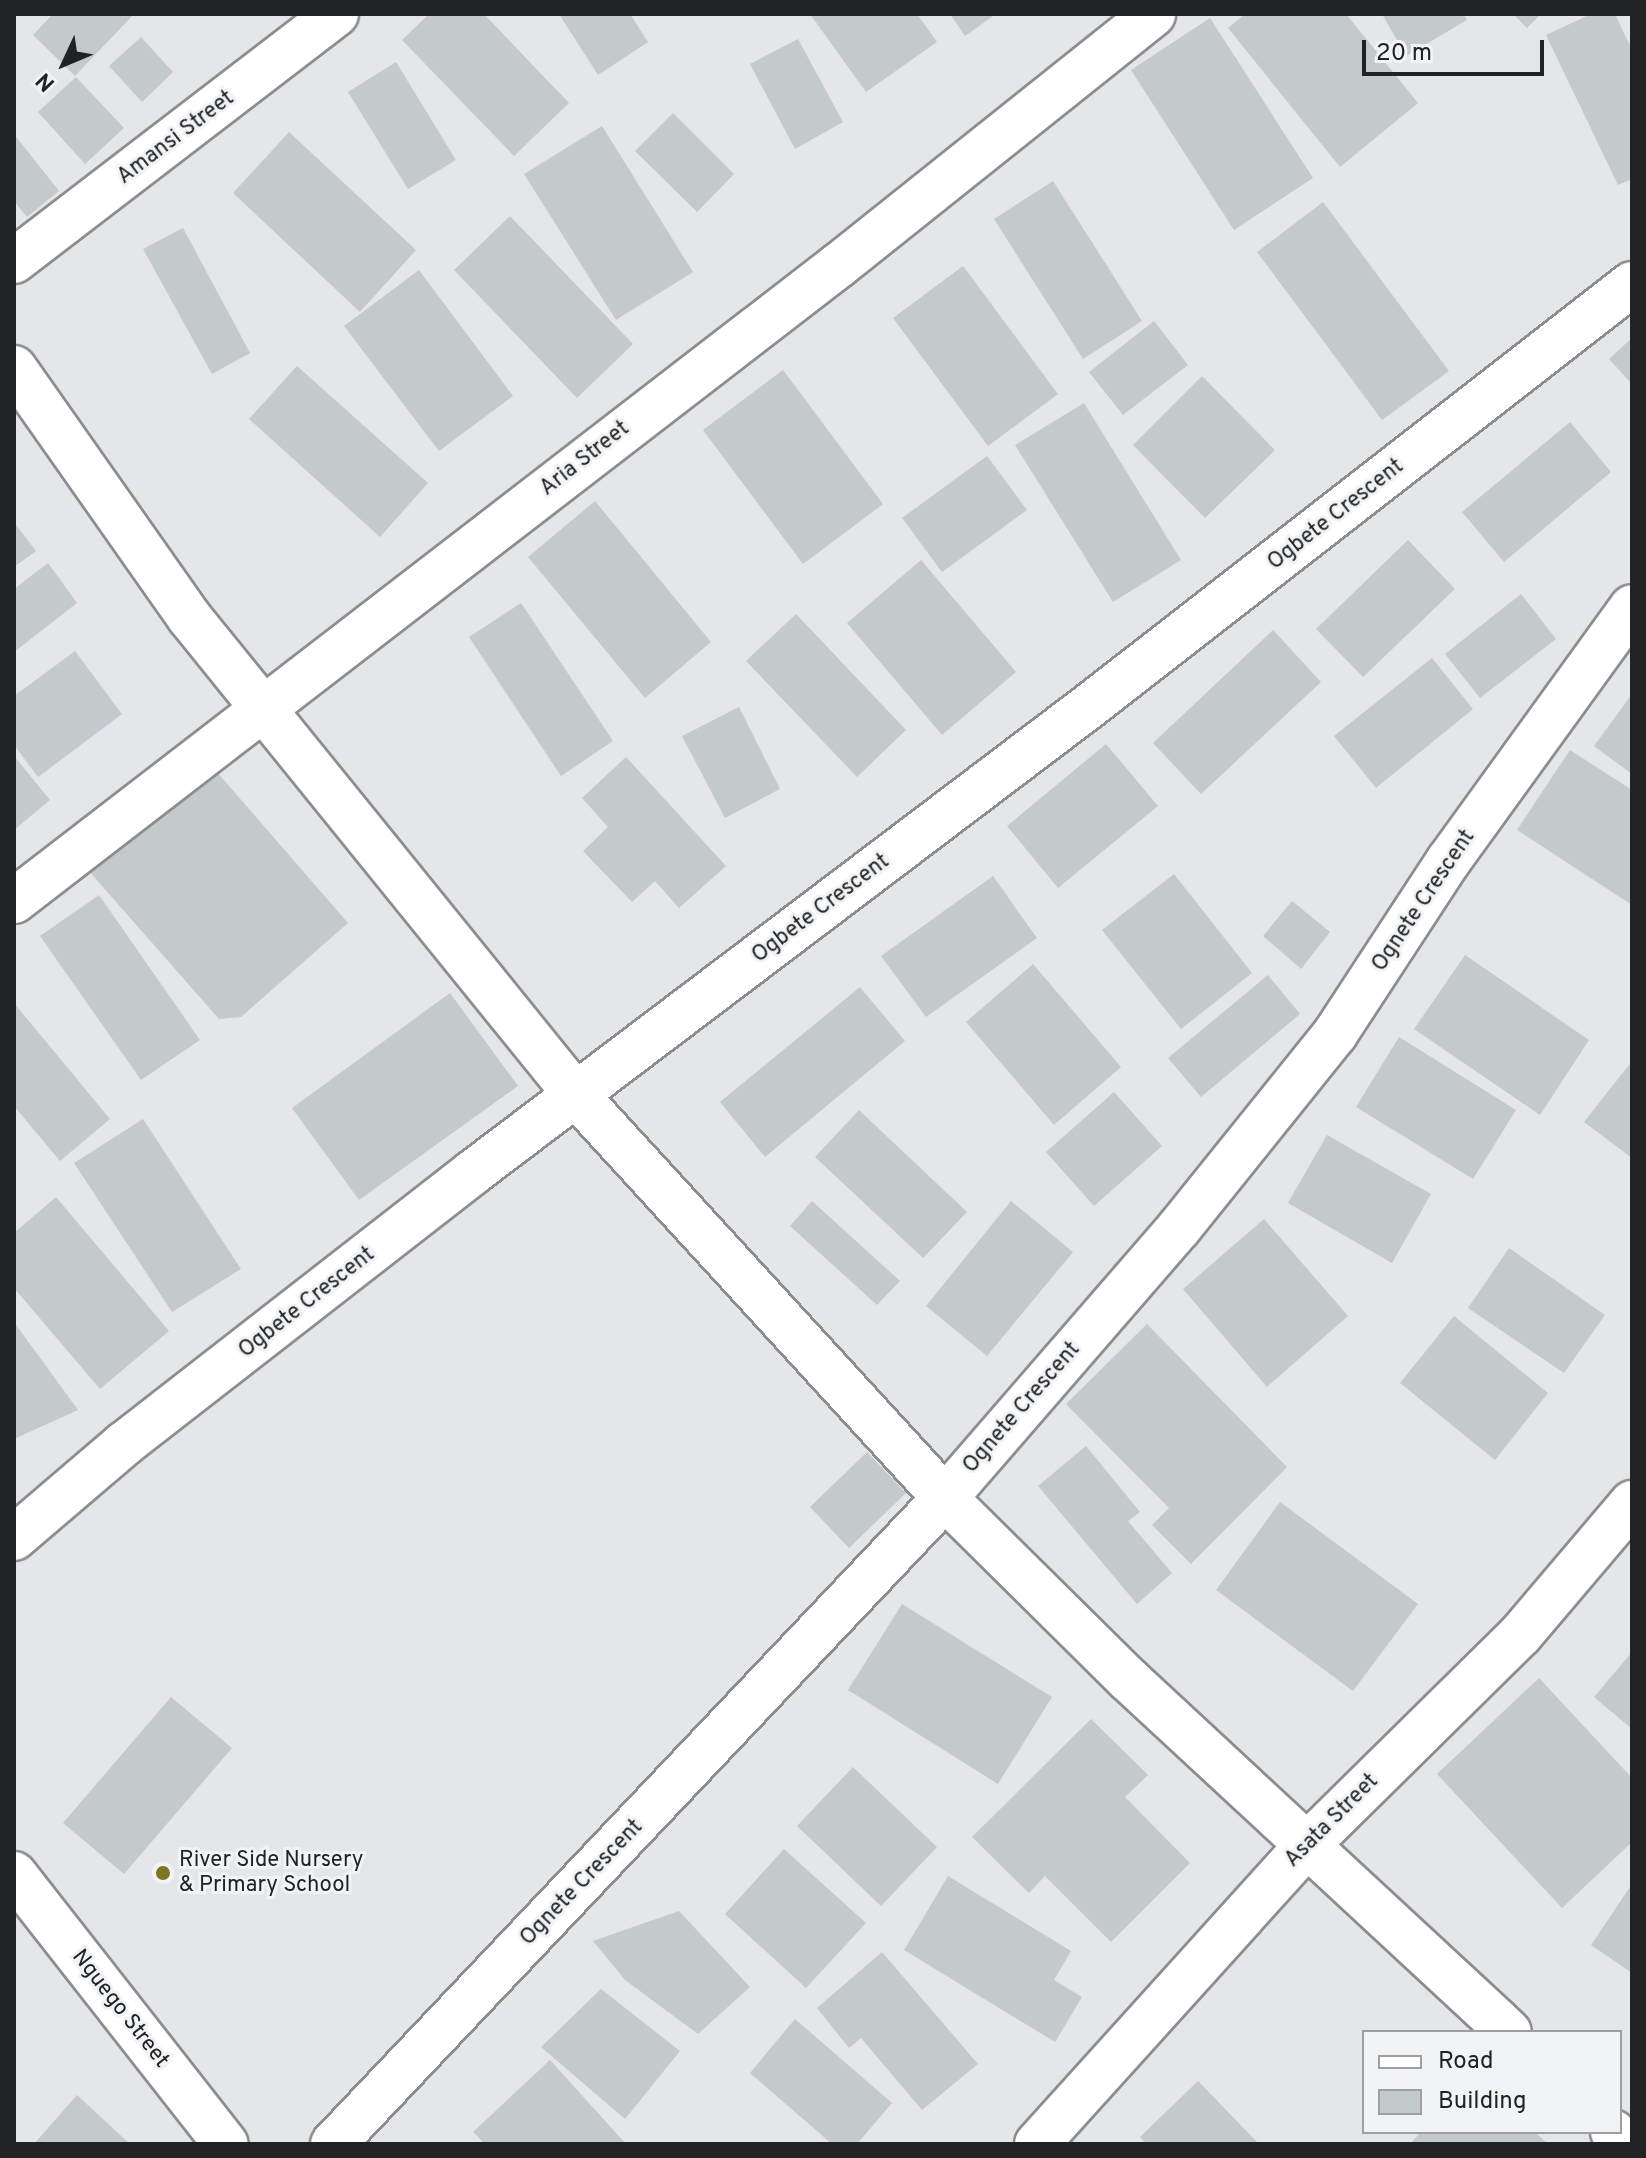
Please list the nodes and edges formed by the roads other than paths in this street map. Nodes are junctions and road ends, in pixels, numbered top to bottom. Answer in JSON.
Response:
{"nodes":[{"id":1,"x":336,"y":14,"type":"edge"},
{"id":2,"x":1153,"y":14,"type":"edge"},
{"id":3,"x":14,"y":261,"type":"edge"},
{"id":4,"x":1632,"y":284,"type":"edge"},
{"id":5,"x":14,"y":368,"type":"edge"},
{"id":6,"x":1632,"y":607,"type":"edge"},
{"id":7,"x":264,"y":712,"type":"junction"},
{"id":8,"x":14,"y":901,"type":"edge"},
{"id":9,"x":576,"y":1095,"type":"junction"},
{"id":10,"x":945,"y":1498,"type":"junction"},
{"id":11,"x":1632,"y":1503,"type":"edge"},
{"id":12,"x":14,"y":1538,"type":"edge"},
{"id":13,"x":1308,"y":1844,"type":"junction"},
{"id":14,"x":14,"y":1874,"type":"edge"},
{"id":15,"x":1507,"y":2030,"type":"edge"},
{"id":16,"x":226,"y":2144,"type":"edge"},
{"id":17,"x":333,"y":2144,"type":"edge"},
{"id":18,"x":1037,"y":2144,"type":"edge"}],
"edges":[{"from":1,"to":3,"type":"street","name":"Amansi Street"},
{"from":2,"to":7,"type":"street","name":"Aria Street"},
{"from":4,"to":9,"type":"street","name":"Ogbete Crescent"},
{"from":5,"to":7,"type":"street"},
{"from":6,"to":10,"type":"street","name":"Ognete Crescent"},
{"from":7,"to":8,"type":"street","name":"Aria Street"},
{"from":7,"to":9,"type":"street"},
{"from":9,"to":10,"type":"street"},
{"from":9,"to":12,"type":"street","name":"Ogbete Crescent"},
{"from":10,"to":13,"type":"street"},
{"from":10,"to":17,"type":"street","name":"Ognete Crescent"},
{"from":11,"to":13,"type":"street","name":"Asata Street"},
{"from":13,"to":15,"type":"street"},
{"from":13,"to":18,"type":"street","name":"Asata Street"},
{"from":14,"to":16,"type":"street","name":"Nguego Street"}]}
